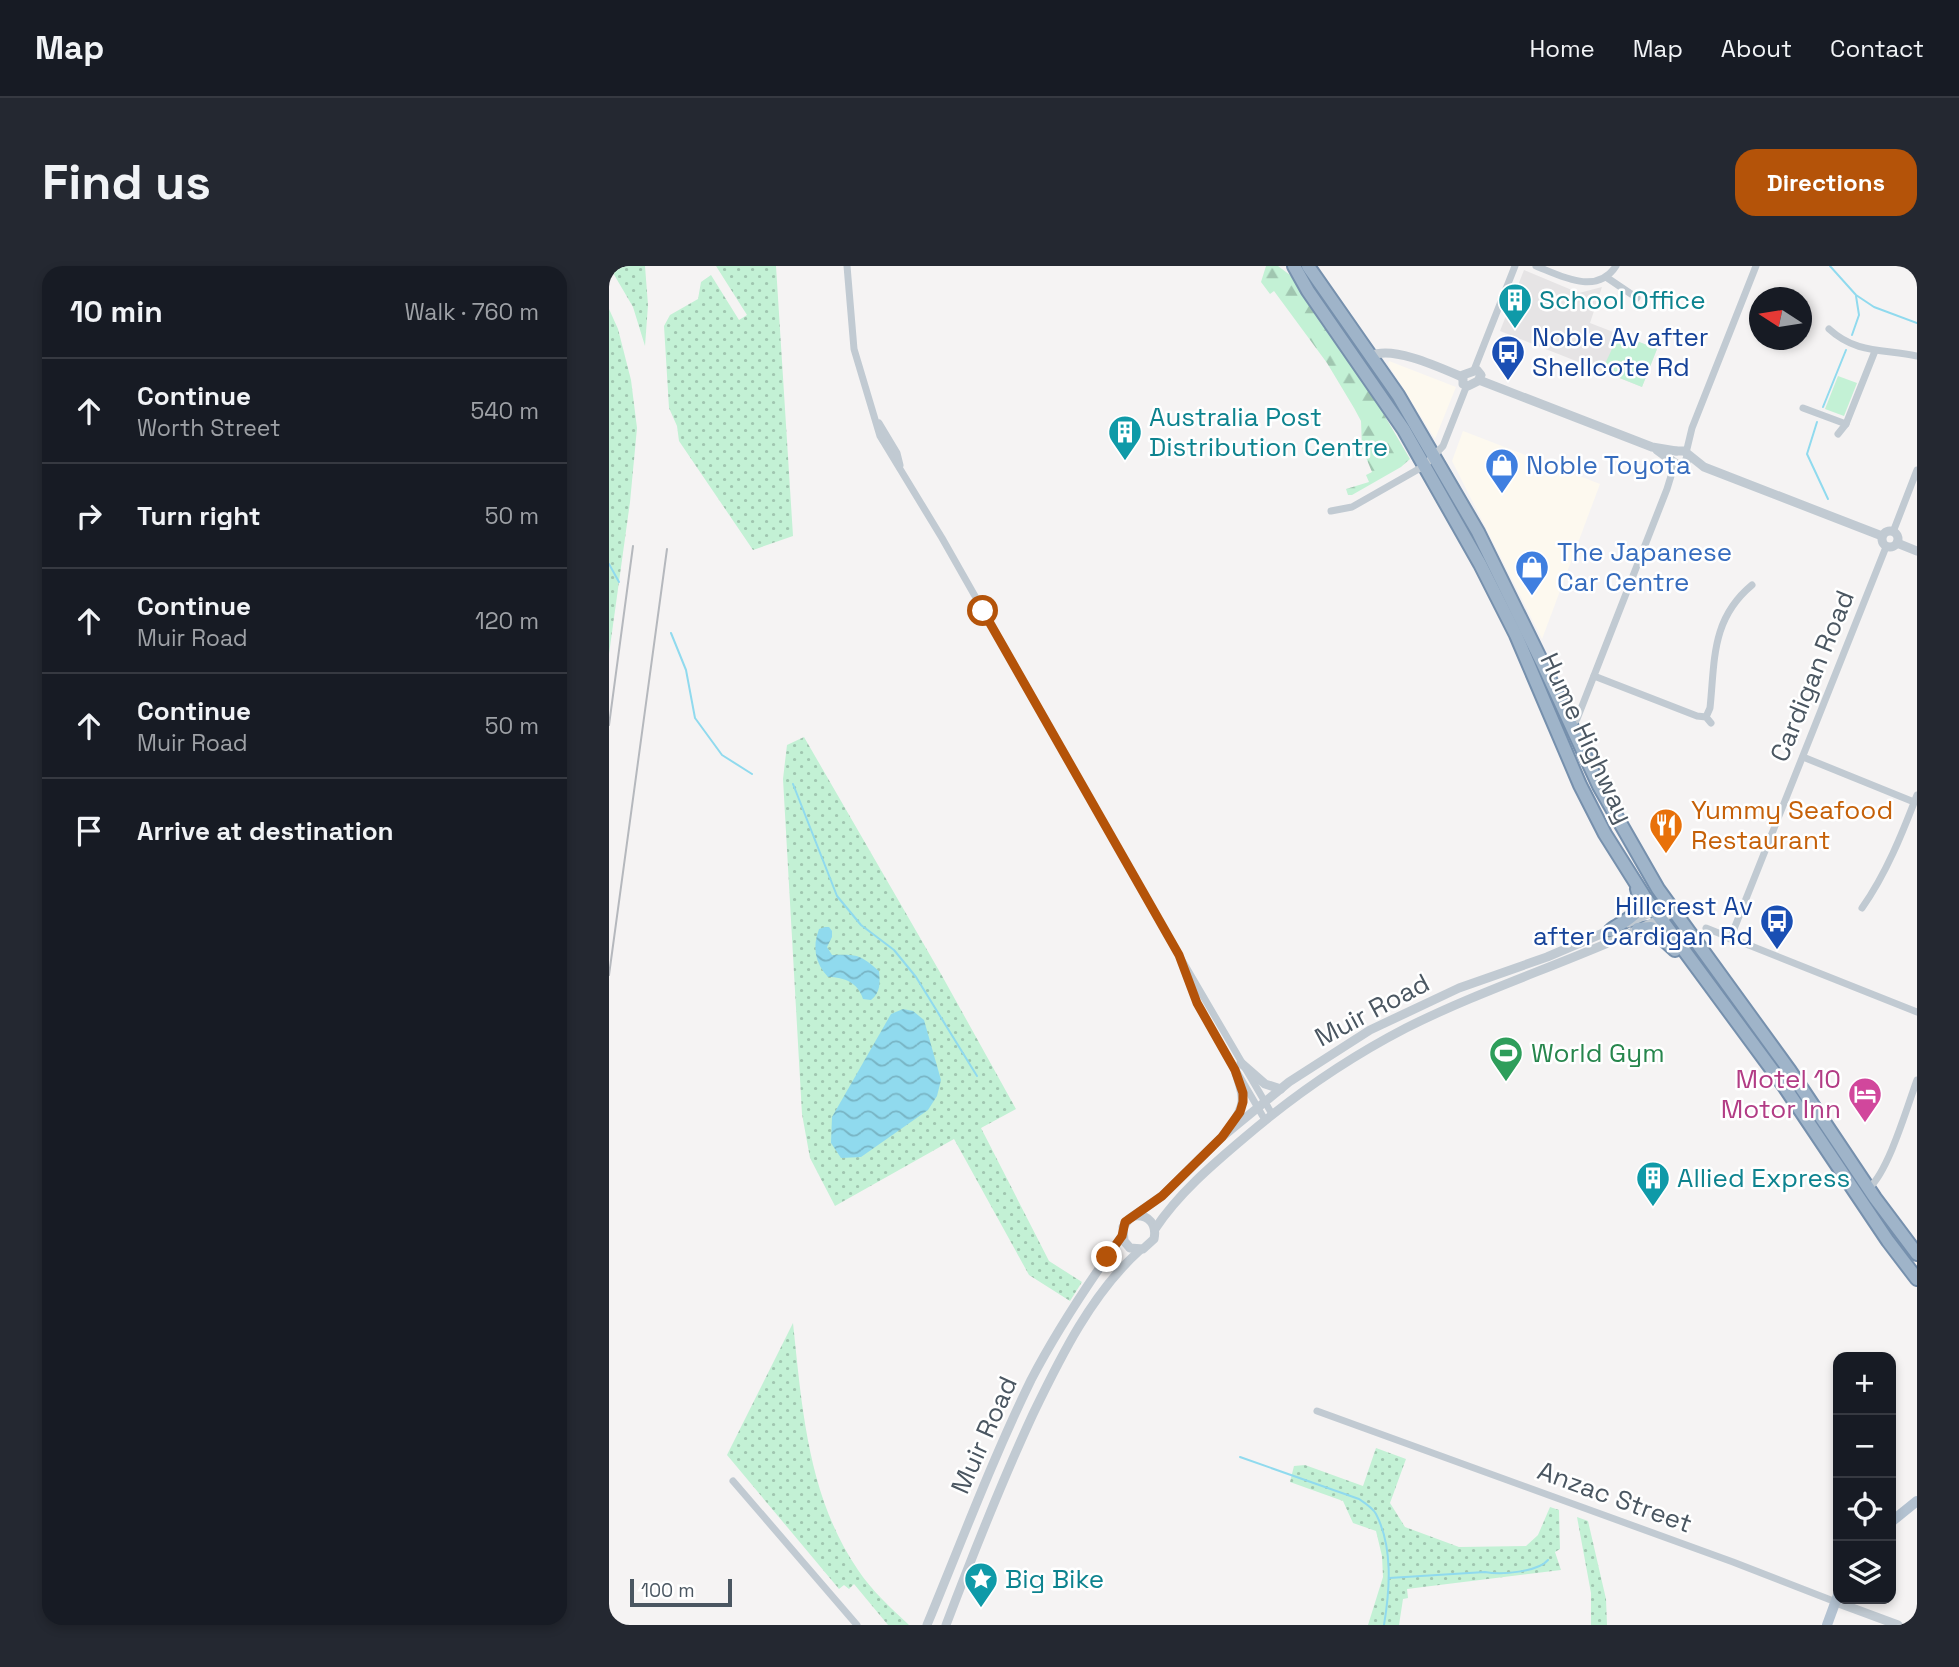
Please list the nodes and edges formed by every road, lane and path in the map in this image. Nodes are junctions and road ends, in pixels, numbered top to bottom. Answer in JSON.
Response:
{"nodes":[{"id":1,"x":847,"y":266,"type":"edge"},
{"id":2,"x":1294,"y":266,"type":"edge"},
{"id":3,"x":1308,"y":266,"type":"edge"},
{"id":4,"x":1515,"y":266,"type":"edge"},
{"id":5,"x":1536,"y":266,"type":"edge"},
{"id":6,"x":1616,"y":266,"type":"edge"},
{"id":7,"x":1756,"y":266,"type":"edge"},
{"id":8,"x":1606,"y":277,"type":"junction"},
{"id":9,"x":1637,"y":298,"type":"dead end"},
{"id":10,"x":1829,"y":329,"type":"dead end"},
{"id":11,"x":1875,"y":352,"type":"junction"},
{"id":12,"x":1371,"y":356,"type":"junction"},
{"id":13,"x":1917,"y":356,"type":"edge"},
{"id":14,"x":1474,"y":370,"type":"junction"},
{"id":15,"x":1479,"y":380,"type":"junction"},
{"id":16,"x":1464,"y":381,"type":"junction"},
{"id":17,"x":1803,"y":408,"type":"dead end"},
{"id":18,"x":1846,"y":424,"type":"junction"},
{"id":19,"x":1838,"y":434,"type":"dead end"},
{"id":20,"x":1680,"y":458,"type":"junction"},
{"id":21,"x":1429,"y":461,"type":"junction"},
{"id":22,"x":1917,"y":470,"type":"edge"},
{"id":23,"x":1331,"y":511,"type":"dead end"},
{"id":24,"x":1893,"y":532,"type":"junction"},
{"id":25,"x":1882,"y":537,"type":"junction"},
{"id":26,"x":1897,"y":543,"type":"junction"},
{"id":27,"x":1886,"y":547,"type":"junction"},
{"id":28,"x":1917,"y":551,"type":"edge"},
{"id":29,"x":1752,"y":585,"type":"dead end"},
{"id":30,"x":1594,"y":676,"type":"junction"},
{"id":31,"x":1571,"y":726,"type":"junction"},
{"id":32,"x":1803,"y":757,"type":"junction"},
{"id":33,"x":1916,"y":798,"type":"edge"},
{"id":34,"x":1630,"y":874,"type":"junction"},
{"id":35,"x":1671,"y":908,"type":"junction"},
{"id":36,"x":1862,"y":908,"type":"dead end"},
{"id":37,"x":1658,"y":915,"type":"junction"},
{"id":38,"x":1706,"y":928,"type":"dead end"},
{"id":39,"x":1638,"y":929,"type":"junction"},
{"id":40,"x":1611,"y":930,"type":"junction"},
{"id":41,"x":1730,"y":939,"type":"junction"},
{"id":42,"x":1710,"y":985,"type":"junction"},
{"id":43,"x":1917,"y":1012,"type":"edge"},
{"id":44,"x":1238,"y":1066,"type":"junction"},
{"id":45,"x":1917,"y":1080,"type":"edge"},
{"id":46,"x":1281,"y":1089,"type":"junction"},
{"id":47,"x":1261,"y":1106,"type":"junction"},
{"id":48,"x":1269,"y":1117,"type":"junction"},
{"id":49,"x":1222,"y":1137,"type":"junction"},
{"id":50,"x":1869,"y":1188,"type":"junction"},
{"id":51,"x":1134,"y":1216,"type":"junction"},
{"id":52,"x":1155,"y":1229,"type":"junction"},
{"id":53,"x":1122,"y":1236,"type":"junction"},
{"id":54,"x":1140,"y":1250,"type":"junction"},
{"id":55,"x":1917,"y":1254,"type":"edge"},
{"id":56,"x":1917,"y":1279,"type":"edge"},
{"id":57,"x":1317,"y":1411,"type":"dead end"},
{"id":58,"x":733,"y":1481,"type":"dead end"},
{"id":59,"x":1917,"y":1501,"type":"edge"},
{"id":60,"x":1896,"y":1518,"type":"edge"},
{"id":61,"x":1833,"y":1597,"type":"edge"},
{"id":62,"x":1835,"y":1604,"type":"edge"},
{"id":63,"x":1851,"y":1604,"type":"edge"},
{"id":64,"x":929,"y":1622,"type":"edge"},
{"id":65,"x":857,"y":1625,"type":"edge"},
{"id":66,"x":946,"y":1625,"type":"edge"},
{"id":67,"x":1827,"y":1625,"type":"edge"},
{"id":68,"x":1898,"y":1625,"type":"edge"}],
"edges":[{"from":1,"to":44,"type":"street"},
{"from":2,"to":21,"type":"highway","name":"Hume Highway"},
{"from":3,"to":12,"type":"highway","name":"Hume Highway"},
{"from":4,"to":14,"type":"street"},
{"from":5,"to":8,"type":"street"},
{"from":6,"to":8,"type":"street"},
{"from":7,"to":20,"type":"street"},
{"from":8,"to":9,"type":"street"},
{"from":10,"to":11,"type":"street"},
{"from":11,"to":13,"type":"street"},
{"from":11,"to":18,"type":"street"},
{"from":12,"to":16,"type":"street"},
{"from":12,"to":21,"type":"highway","name":"Hume Highway"},
{"from":14,"to":15,"type":"street"},
{"from":14,"to":16,"type":"street"},
{"from":15,"to":16,"type":"street"},
{"from":15,"to":20,"type":"street"},
{"from":16,"to":21,"type":"street"},
{"from":17,"to":18,"type":"street"},
{"from":18,"to":19,"type":"street"},
{"from":20,"to":25,"type":"street"},
{"from":20,"to":30,"type":"street"},
{"from":21,"to":23,"type":"street"},
{"from":21,"to":31,"type":"highway","name":"Hume Highway"},
{"from":21,"to":34,"type":"highway","name":"Hume Highway"},
{"from":22,"to":24,"type":"street"},
{"from":24,"to":25,"type":"street"},
{"from":24,"to":26,"type":"street"},
{"from":25,"to":27,"type":"street"},
{"from":26,"to":27,"type":"street"},
{"from":26,"to":28,"type":"street"},
{"from":27,"to":32,"type":"street","name":"Cardigan Road"},
{"from":29,"to":30,"type":"street"},
{"from":30,"to":31,"type":"street"},
{"from":31,"to":35,"type":"highway","name":"Hume Highway"},
{"from":32,"to":33,"type":"street"},
{"from":32,"to":41,"type":"street","name":"Cardigan Road"},
{"from":33,"to":36,"type":"street"},
{"from":34,"to":37,"type":"highway","name":"Hume Highway"},
{"from":34,"to":40,"type":"highway"},
{"from":35,"to":37,"type":"street","name":"Muir Road"},
{"from":35,"to":50,"type":"highway","name":"Hume Highway"},
{"from":37,"to":39,"type":"street","name":"Muir Road"},
{"from":37,"to":40,"type":"street","name":"Muir Road"},
{"from":37,"to":42,"type":"highway","name":"Hume Highway"},
{"from":38,"to":41,"type":"street"},
{"from":39,"to":42,"type":"highway"},
{"from":39,"to":48,"type":"street","name":"Muir Road"},
{"from":40,"to":46,"type":"street","name":"Muir Road"},
{"from":41,"to":43,"type":"street"},
{"from":42,"to":56,"type":"highway","name":"Hume Highway"},
{"from":44,"to":46,"type":"street"},
{"from":44,"to":47,"type":"street"},
{"from":44,"to":49,"type":"street"},
{"from":45,"to":50,"type":"street"},
{"from":46,"to":47,"type":"street","name":"Muir Road"},
{"from":47,"to":48,"type":"street"},
{"from":47,"to":49,"type":"street","name":"Muir Road"},
{"from":48,"to":52,"type":"street","name":"Muir Road"},
{"from":49,"to":51,"type":"street","name":"Muir Road"},
{"from":50,"to":55,"type":"highway","name":"Hume Highway"},
{"from":51,"to":52,"type":"street"},
{"from":51,"to":53,"type":"street"},
{"from":52,"to":54,"type":"street"},
{"from":53,"to":54,"type":"street"},
{"from":53,"to":64,"type":"street","name":"Muir Road"},
{"from":54,"to":66,"type":"street","name":"Muir Road"},
{"from":57,"to":61,"type":"street","name":"Anzac Street"},
{"from":58,"to":65,"type":"street"},
{"from":59,"to":60,"type":"main road"},
{"from":62,"to":67,"type":"main road"},
{"from":63,"to":68,"type":"street","name":"Anzac Street"}]}
